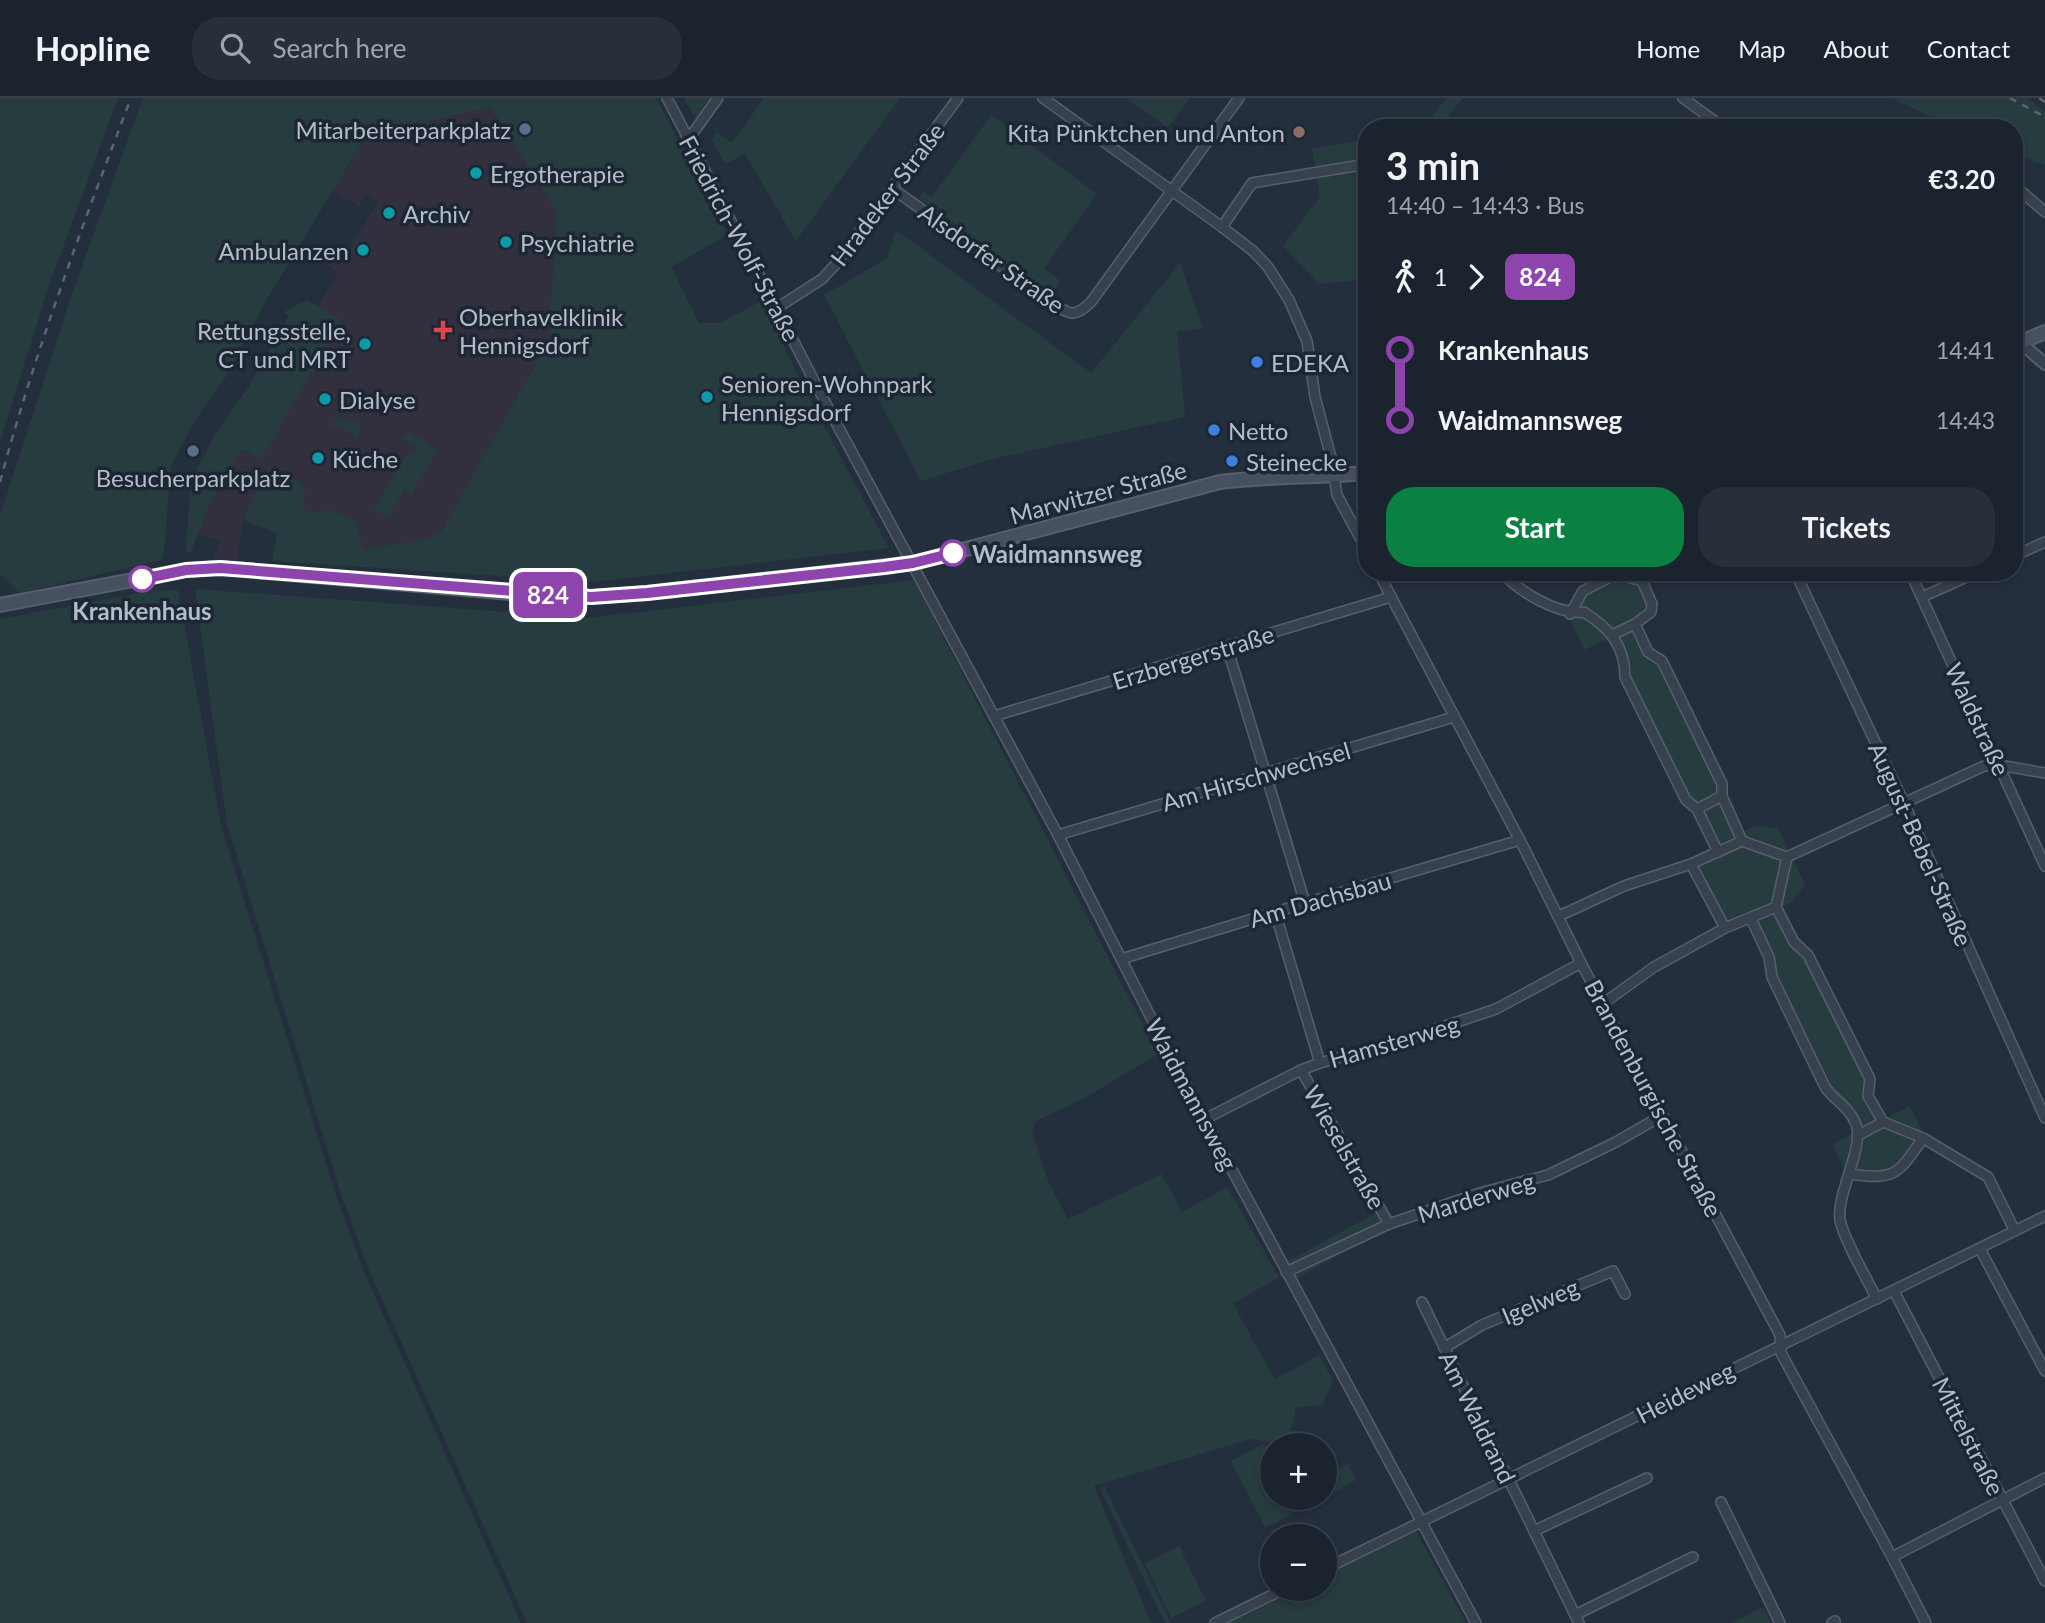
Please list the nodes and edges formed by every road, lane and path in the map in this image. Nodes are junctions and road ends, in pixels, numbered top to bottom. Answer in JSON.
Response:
{"nodes":[{"id":1,"x":667,"y":98,"type":"edge"},
{"id":2,"x":718,"y":98,"type":"edge"},
{"id":3,"x":958,"y":98,"type":"edge"},
{"id":4,"x":1043,"y":98,"type":"edge"},
{"id":5,"x":1239,"y":98,"type":"edge"},
{"id":6,"x":1683,"y":98,"type":"edge"},
{"id":7,"x":1712,"y":119,"type":"edge"},
{"id":8,"x":688,"y":140,"type":"junction"},
{"id":9,"x":1358,"y":165,"type":"edge"},
{"id":10,"x":893,"y":189,"type":"junction"},
{"id":11,"x":1172,"y":191,"type":"junction"},
{"id":12,"x":2023,"y":193,"type":"edge"},
{"id":13,"x":2045,"y":212,"type":"edge"},
{"id":14,"x":1222,"y":227,"type":"junction"},
{"id":15,"x":777,"y":308,"type":"junction"},
{"id":16,"x":2045,"y":332,"type":"edge"},
{"id":17,"x":2023,"y":339,"type":"edge"},
{"id":18,"x":2023,"y":347,"type":"edge"},
{"id":19,"x":2045,"y":364,"type":"edge"},
{"id":20,"x":1358,"y":474,"type":"edge"},
{"id":21,"x":1334,"y":476,"type":"junction"},
{"id":22,"x":1358,"y":534,"type":"edge"},
{"id":23,"x":2045,"y":542,"type":"edge"},
{"id":24,"x":2023,"y":552,"type":"edge"},
{"id":25,"x":913,"y":563,"type":"junction"},
{"id":26,"x":1383,"y":581,"type":"edge"},
{"id":27,"x":1513,"y":581,"type":"edge"},
{"id":28,"x":1602,"y":581,"type":"edge"},
{"id":29,"x":1646,"y":581,"type":"edge"},
{"id":30,"x":1799,"y":581,"type":"edge"},
{"id":31,"x":1914,"y":581,"type":"edge"},
{"id":32,"x":1958,"y":581,"type":"edge"},
{"id":33,"x":1391,"y":597,"type":"junction"},
{"id":34,"x":1922,"y":597,"type":"junction"},
{"id":35,"x":0,"y":605,"type":"edge"},
{"id":36,"x":1570,"y":614,"type":"junction"},
{"id":37,"x":1635,"y":624,"type":"junction"},
{"id":38,"x":1612,"y":635,"type":"junction"},
{"id":39,"x":1227,"y":647,"type":"junction"},
{"id":40,"x":994,"y":716,"type":"junction"},
{"id":41,"x":1454,"y":717,"type":"junction"},
{"id":42,"x":1999,"y":765,"type":"junction"},
{"id":43,"x":1264,"y":773,"type":"junction"},
{"id":44,"x":2045,"y":773,"type":"edge"},
{"id":45,"x":1722,"y":796,"type":"junction"},
{"id":46,"x":1904,"y":803,"type":"junction"},
{"id":47,"x":1697,"y":809,"type":"junction"},
{"id":48,"x":1058,"y":835,"type":"junction"},
{"id":49,"x":1520,"y":841,"type":"junction"},
{"id":50,"x":1742,"y":841,"type":"junction"},
{"id":51,"x":1718,"y":852,"type":"junction"},
{"id":52,"x":1787,"y":857,"type":"junction"},
{"id":53,"x":1691,"y":864,"type":"junction"},
{"id":54,"x":2045,"y":866,"type":"edge"},
{"id":55,"x":1305,"y":903,"type":"junction"},
{"id":56,"x":1776,"y":907,"type":"junction"},
{"id":57,"x":1275,"y":912,"type":"junction"},
{"id":58,"x":1559,"y":916,"type":"junction"},
{"id":59,"x":1751,"y":919,"type":"junction"},
{"id":60,"x":1725,"y":928,"type":"junction"},
{"id":61,"x":1121,"y":960,"type":"junction"},
{"id":62,"x":1581,"y":963,"type":"junction"},
{"id":63,"x":1604,"y":1003,"type":"junction"},
{"id":64,"x":1320,"y":1063,"type":"junction"},
{"id":65,"x":1301,"y":1070,"type":"junction"},
{"id":66,"x":1663,"y":1115,"type":"junction"},
{"id":67,"x":2045,"y":1118,"type":"edge"},
{"id":68,"x":1205,"y":1119,"type":"junction"},
{"id":69,"x":1883,"y":1122,"type":"junction"},
{"id":70,"x":1857,"y":1136,"type":"junction"},
{"id":71,"x":1923,"y":1138,"type":"junction"},
{"id":72,"x":1849,"y":1174,"type":"junction"},
{"id":73,"x":2045,"y":1216,"type":"edge"},
{"id":74,"x":1389,"y":1224,"type":"junction"},
{"id":75,"x":2015,"y":1231,"type":"junction"},
{"id":76,"x":1980,"y":1249,"type":"junction"},
{"id":77,"x":1286,"y":1272,"type":"junction"},
{"id":78,"x":1894,"y":1291,"type":"junction"},
{"id":79,"x":1625,"y":1294,"type":"dead end"},
{"id":80,"x":1877,"y":1299,"type":"junction"},
{"id":81,"x":1422,"y":1302,"type":"dead end"},
{"id":82,"x":1781,"y":1344,"type":"junction"},
{"id":83,"x":1444,"y":1348,"type":"junction"},
{"id":84,"x":2045,"y":1371,"type":"edge"},
{"id":85,"x":1647,"y":1478,"type":"dead end"},
{"id":86,"x":2045,"y":1478,"type":"edge"},
{"id":87,"x":1509,"y":1480,"type":"junction"},
{"id":88,"x":2003,"y":1500,"type":"junction"},
{"id":89,"x":1721,"y":1502,"type":"dead end"},
{"id":90,"x":1422,"y":1521,"type":"junction"},
{"id":91,"x":1534,"y":1531,"type":"junction"},
{"id":92,"x":1892,"y":1556,"type":"junction"},
{"id":93,"x":1693,"y":1557,"type":"dead end"},
{"id":94,"x":1337,"y":1563,"type":"edge"},
{"id":95,"x":2045,"y":1581,"type":"edge"},
{"id":96,"x":1260,"y":1601,"type":"edge"},
{"id":97,"x":1577,"y":1619,"type":"edge"},
{"id":98,"x":1215,"y":1623,"type":"edge"},
{"id":99,"x":1476,"y":1623,"type":"edge"},
{"id":100,"x":1780,"y":1623,"type":"edge"},
{"id":101,"x":1926,"y":1623,"type":"edge"}],
"edges":[{"from":1,"to":8,"type":"street","name":"Friedrich-Wolf-Straße"},
{"from":2,"to":8,"type":"street"},
{"from":3,"to":10,"type":"street","name":"Hradeker Straße"},
{"from":4,"to":11,"type":"street"},
{"from":5,"to":11,"type":"street","name":"Alsdorfer Straße"},
{"from":6,"to":7,"type":"street"},
{"from":8,"to":15,"type":"street","name":"Friedrich-Wolf-Straße"},
{"from":9,"to":14,"type":"street"},
{"from":10,"to":11,"type":"street","name":"Alsdorfer Straße"},
{"from":10,"to":15,"type":"street","name":"Hradeker Straße"},
{"from":11,"to":14,"type":"street"},
{"from":12,"to":13,"type":"street"},
{"from":14,"to":21,"type":"street"},
{"from":15,"to":25,"type":"street","name":"Friedrich-Wolf-Straße"},
{"from":16,"to":17,"type":"main road"},
{"from":18,"to":19,"type":"street"},
{"from":20,"to":21,"type":"main road","name":"Marwitzer Straße"},
{"from":21,"to":22,"type":"street"},
{"from":21,"to":25,"type":"main road","name":"Marwitzer Straße"},
{"from":23,"to":24,"type":"street"},
{"from":25,"to":35,"type":"main road","name":"Marwitzer Straße"},
{"from":25,"to":40,"type":"street","name":"Waidmannsweg"},
{"from":26,"to":33,"type":"street","name":"Brandenburgische Straße"},
{"from":27,"to":36,"type":"street"},
{"from":28,"to":36,"type":"street"},
{"from":29,"to":37,"type":"street"},
{"from":30,"to":46,"type":"street","name":"August-Bebel-Straße"},
{"from":31,"to":34,"type":"street","name":"Waldstraße"},
{"from":32,"to":34,"type":"street"},
{"from":33,"to":39,"type":"street","name":"Erzbergerstraße"},
{"from":33,"to":41,"type":"street","name":"Brandenburgische Straße"},
{"from":34,"to":42,"type":"street","name":"Waldstraße"},
{"from":36,"to":38,"type":"street"},
{"from":37,"to":38,"type":"street"},
{"from":37,"to":45,"type":"street"},
{"from":38,"to":47,"type":"street"},
{"from":39,"to":40,"type":"street","name":"Erzbergerstraße"},
{"from":39,"to":43,"type":"street"},
{"from":40,"to":48,"type":"street","name":"Waidmannsweg"},
{"from":41,"to":43,"type":"street","name":"Am Hirschwechsel"},
{"from":41,"to":49,"type":"street","name":"Brandenburgische Straße"},
{"from":42,"to":44,"type":"street"},
{"from":42,"to":46,"type":"street"},
{"from":42,"to":54,"type":"street","name":"Waldstraße"},
{"from":43,"to":48,"type":"street","name":"Am Hirschwechsel"},
{"from":43,"to":55,"type":"street"},
{"from":45,"to":47,"type":"street"},
{"from":45,"to":50,"type":"street"},
{"from":46,"to":52,"type":"street"},
{"from":46,"to":67,"type":"street","name":"August-Bebel-Straße"},
{"from":47,"to":51,"type":"street"},
{"from":48,"to":61,"type":"street","name":"Waidmannsweg"},
{"from":49,"to":55,"type":"street","name":"Am Dachsbau"},
{"from":49,"to":58,"type":"street","name":"Brandenburgische Straße"},
{"from":50,"to":51,"type":"street"},
{"from":50,"to":52,"type":"street"},
{"from":51,"to":53,"type":"street"},
{"from":52,"to":56,"type":"street"},
{"from":53,"to":58,"type":"street"},
{"from":53,"to":60,"type":"street"},
{"from":55,"to":57,"type":"street","name":"Am Dachsbau"},
{"from":56,"to":59,"type":"street"},
{"from":56,"to":69,"type":"street"},
{"from":57,"to":61,"type":"street","name":"Am Dachsbau"},
{"from":57,"to":64,"type":"street"},
{"from":58,"to":62,"type":"street","name":"Brandenburgische Straße"},
{"from":59,"to":60,"type":"street"},
{"from":59,"to":70,"type":"street"},
{"from":60,"to":63,"type":"street"},
{"from":61,"to":68,"type":"street","name":"Waidmannsweg"},
{"from":62,"to":63,"type":"street","name":"Brandenburgische Straße"},
{"from":62,"to":64,"type":"street","name":"Hamsterweg"},
{"from":63,"to":66,"type":"street","name":"Brandenburgische Straße"},
{"from":64,"to":65,"type":"street","name":"Hamsterweg"},
{"from":65,"to":68,"type":"street","name":"Hamsterweg"},
{"from":65,"to":74,"type":"street","name":"Wieselstraße"},
{"from":66,"to":74,"type":"street","name":"Marderweg"},
{"from":66,"to":82,"type":"street","name":"Brandenburgische Straße"},
{"from":68,"to":77,"type":"street","name":"Waidmannsweg"},
{"from":69,"to":70,"type":"street"},
{"from":69,"to":71,"type":"street"},
{"from":70,"to":72,"type":"street"},
{"from":71,"to":72,"type":"street"},
{"from":71,"to":75,"type":"street"},
{"from":72,"to":80,"type":"street"},
{"from":73,"to":75,"type":"street","name":"Heideweg"},
{"from":74,"to":77,"type":"street","name":"Marderweg"},
{"from":75,"to":76,"type":"street","name":"Heideweg"},
{"from":76,"to":78,"type":"street","name":"Heideweg"},
{"from":76,"to":84,"type":"street"},
{"from":77,"to":90,"type":"street","name":"Waidmannsweg"},
{"from":78,"to":80,"type":"street","name":"Heideweg"},
{"from":78,"to":88,"type":"street","name":"Mittelstraße"},
{"from":79,"to":83,"type":"street","name":"Igelweg"},
{"from":80,"to":82,"type":"street","name":"Heideweg"},
{"from":81,"to":83,"type":"street","name":"Am Waldrand"},
{"from":82,"to":87,"type":"street","name":"Heideweg"},
{"from":82,"to":92,"type":"street","name":"Brandenburgische Straße"},
{"from":83,"to":87,"type":"street","name":"Am Waldrand"},
{"from":85,"to":91,"type":"street"},
{"from":86,"to":88,"type":"street"},
{"from":87,"to":90,"type":"street","name":"Heideweg"},
{"from":87,"to":91,"type":"street","name":"Am Waldrand"},
{"from":88,"to":92,"type":"street"},
{"from":88,"to":95,"type":"street","name":"Mittelstraße"},
{"from":89,"to":100,"type":"street"},
{"from":90,"to":94,"type":"street","name":"Heideweg"},
{"from":90,"to":99,"type":"street","name":"Waidmannsweg"},
{"from":91,"to":97,"type":"street","name":"Am Waldrand"},
{"from":92,"to":101,"type":"street","name":"Brandenburgische Straße"},
{"from":93,"to":97,"type":"street","name":"Am Waldrand"},
{"from":96,"to":98,"type":"street"}]}
